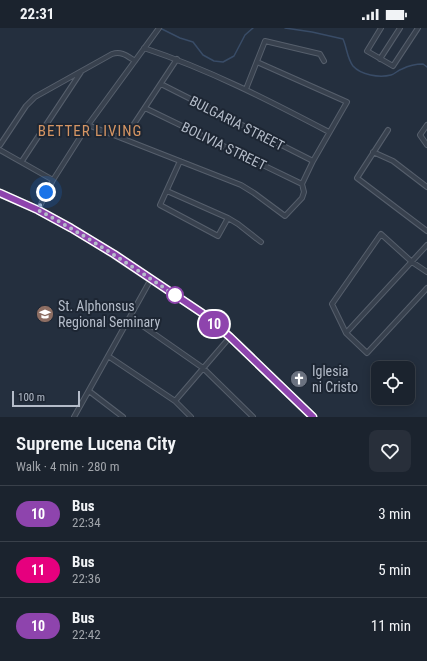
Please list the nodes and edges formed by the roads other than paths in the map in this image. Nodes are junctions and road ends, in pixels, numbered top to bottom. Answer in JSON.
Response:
{"nodes":[{"id":1,"x":159,"y":28,"type":"edge"},
{"id":2,"x":381,"y":28,"type":"edge"},
{"id":3,"x":400,"y":28,"type":"edge"},
{"id":4,"x":418,"y":28,"type":"edge"},
{"id":5,"x":144,"y":48,"type":"junction"},
{"id":6,"x":176,"y":59,"type":"junction"},
{"id":7,"x":380,"y":59,"type":"junction"},
{"id":8,"x":135,"y":61,"type":"junction"},
{"id":9,"x":324,"y":61,"type":"dead end"},
{"id":10,"x":257,"y":62,"type":"junction"},
{"id":11,"x":82,"y":70,"type":"junction"},
{"id":12,"x":161,"y":84,"type":"junction"},
{"id":13,"x":246,"y":89,"type":"junction"},
{"id":14,"x":145,"y":108,"type":"junction"},
{"id":15,"x":88,"y":125,"type":"junction"},
{"id":16,"x":427,"y":125,"type":"edge"},
{"id":17,"x":388,"y":130,"type":"dead end"},
{"id":18,"x":329,"y":132,"type":"junction"},
{"id":19,"x":124,"y":139,"type":"junction"},
{"id":20,"x":0,"y":145,"type":"edge"},
{"id":21,"x":427,"y":145,"type":"edge"},
{"id":22,"x":0,"y":150,"type":"edge"},
{"id":23,"x":374,"y":152,"type":"junction"},
{"id":24,"x":22,"y":161,"type":"junction"},
{"id":25,"x":313,"y":161,"type":"junction"},
{"id":26,"x":180,"y":162,"type":"junction"},
{"id":27,"x":53,"y":180,"type":"junction"},
{"id":28,"x":302,"y":184,"type":"junction"},
{"id":29,"x":427,"y":186,"type":"edge"},
{"id":30,"x":167,"y":191,"type":"junction"},
{"id":31,"x":0,"y":193,"type":"edge"},
{"id":32,"x":38,"y":210,"type":"junction"},
{"id":33,"x":228,"y":218,"type":"junction"},
{"id":34,"x":427,"y":231,"type":"edge"},
{"id":35,"x":261,"y":242,"type":"dead end"},
{"id":36,"x":427,"y":245,"type":"edge"},
{"id":37,"x":412,"y":262,"type":"junction"},
{"id":38,"x":427,"y":272,"type":"edge"},
{"id":39,"x":151,"y":279,"type":"junction"},
{"id":40,"x":426,"y":290,"type":"edge"},
{"id":41,"x":130,"y":317,"type":"junction"},
{"id":42,"x":346,"y":333,"type":"junction"},
{"id":43,"x":230,"y":337,"type":"junction"},
{"id":44,"x":108,"y":356,"type":"junction"},
{"id":45,"x":203,"y":368,"type":"junction"},
{"id":46,"x":89,"y":391,"type":"junction"},
{"id":47,"x":175,"y":401,"type":"junction"},
{"id":48,"x":74,"y":417,"type":"edge"},
{"id":49,"x":123,"y":417,"type":"edge"},
{"id":50,"x":191,"y":417,"type":"edge"},
{"id":51,"x":253,"y":417,"type":"edge"},
{"id":52,"x":313,"y":417,"type":"edge"}],
"edges":[{"from":1,"to":5,"type":"street"},
{"from":2,"to":7,"type":"street"},
{"from":3,"to":7,"type":"street"},
{"from":4,"to":7,"type":"street"},
{"from":5,"to":6,"type":"street"},
{"from":5,"to":8,"type":"street"},
{"from":6,"to":12,"type":"street"},
{"from":6,"to":13,"type":"street"},
{"from":8,"to":11,"type":"street"},
{"from":8,"to":15,"type":"street"},
{"from":9,"to":10,"type":"street"},
{"from":10,"to":13,"type":"street"},
{"from":10,"to":18,"type":"street"},
{"from":11,"to":20,"type":"street"},
{"from":11,"to":24,"type":"street"},
{"from":12,"to":14,"type":"street"},
{"from":12,"to":25,"type":"street","name":"BULGARIA STREET"},
{"from":13,"to":18,"type":"street"},
{"from":14,"to":19,"type":"street"},
{"from":14,"to":28,"type":"street","name":"BOLIVIA STREET"},
{"from":15,"to":19,"type":"street"},
{"from":15,"to":27,"type":"street"},
{"from":16,"to":21,"type":"street"},
{"from":17,"to":23,"type":"street"},
{"from":18,"to":25,"type":"street"},
{"from":19,"to":26,"type":"street"},
{"from":22,"to":24,"type":"street"},
{"from":23,"to":29,"type":"street"},
{"from":23,"to":34,"type":"street"},
{"from":24,"to":27,"type":"street"},
{"from":25,"to":28,"type":"street"},
{"from":26,"to":28,"type":"street"},
{"from":26,"to":30,"type":"street"},
{"from":27,"to":32,"type":"street"},
{"from":30,"to":33,"type":"street"},
{"from":30,"to":33,"type":"street"},
{"from":31,"to":32,"type":"main road"},
{"from":32,"to":39,"type":"main road"},
{"from":33,"to":35,"type":"street"},
{"from":36,"to":37,"type":"street"},
{"from":37,"to":38,"type":"street"},
{"from":37,"to":42,"type":"street"},
{"from":37,"to":42,"type":"street"},
{"from":39,"to":41,"type":"street"},
{"from":39,"to":43,"type":"main road"},
{"from":40,"to":42,"type":"street"},
{"from":41,"to":44,"type":"street"},
{"from":41,"to":45,"type":"street"},
{"from":43,"to":45,"type":"street"},
{"from":43,"to":52,"type":"main road"},
{"from":44,"to":46,"type":"street"},
{"from":44,"to":47,"type":"street"},
{"from":45,"to":47,"type":"street"},
{"from":45,"to":51,"type":"street"},
{"from":46,"to":48,"type":"street"},
{"from":46,"to":49,"type":"street"},
{"from":47,"to":50,"type":"street"}]}
